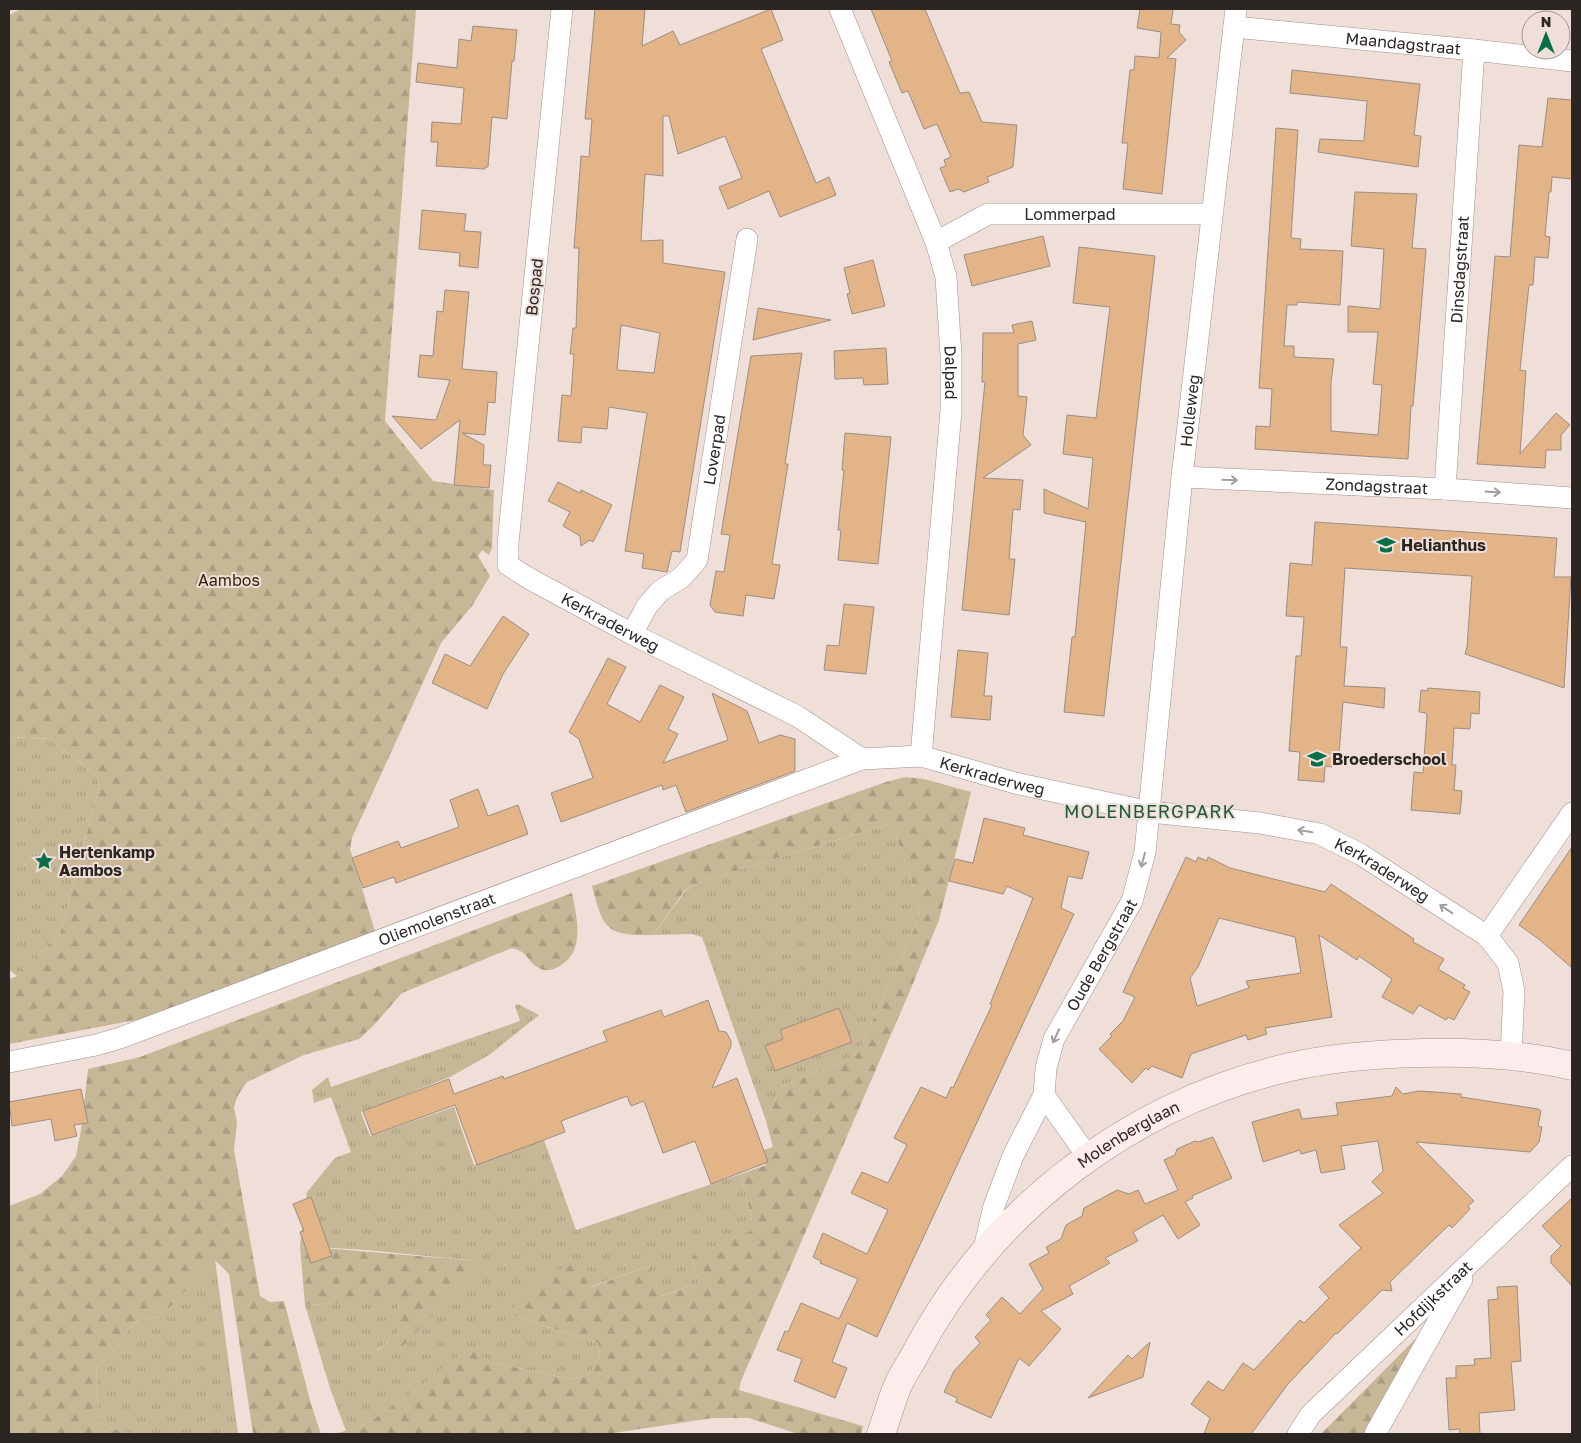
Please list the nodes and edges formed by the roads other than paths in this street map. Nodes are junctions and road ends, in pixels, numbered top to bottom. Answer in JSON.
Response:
{"nodes":[{"id":1,"x":562,"y":9,"type":"edge"},
{"id":2,"x":840,"y":9,"type":"edge"},
{"id":3,"x":1235,"y":18,"type":"edge"},
{"id":4,"x":1474,"y":50,"type":"junction"},
{"id":5,"x":1572,"y":61,"type":"edge"},
{"id":6,"x":1211,"y":214,"type":"junction"},
{"id":7,"x":747,"y":239,"type":"dead end"},
{"id":8,"x":936,"y":242,"type":"junction"},
{"id":9,"x":1182,"y":478,"type":"junction"},
{"id":10,"x":1445,"y":489,"type":"junction"},
{"id":11,"x":1572,"y":498,"type":"edge"},
{"id":12,"x":508,"y":564,"type":"joint"},
{"id":13,"x":632,"y":634,"type":"junction"},
{"id":14,"x":921,"y":756,"type":"junction"},
{"id":15,"x":862,"y":759,"type":"junction"},
{"id":16,"x":1150,"y":812,"type":"junction"},
{"id":17,"x":1572,"y":813,"type":"edge"},
{"id":18,"x":1487,"y":936,"type":"junction"},
{"id":19,"x":1511,"y":1055,"type":"junction"},
{"id":20,"x":9,"y":1062,"type":"edge"},
{"id":21,"x":1572,"y":1066,"type":"edge"},
{"id":22,"x":1044,"y":1095,"type":"junction"},
{"id":23,"x":1088,"y":1158,"type":"junction"},
{"id":24,"x":1572,"y":1166,"type":"edge"},
{"id":25,"x":983,"y":1253,"type":"junction"},
{"id":26,"x":1472,"y":1261,"type":"junction"},
{"id":27,"x":881,"y":1434,"type":"edge"},
{"id":28,"x":1298,"y":1434,"type":"edge"},
{"id":29,"x":1376,"y":1434,"type":"edge"}],
"edges":[{"from":1,"to":12,"type":"street","name":"Bospad"},
{"from":2,"to":8,"type":"street","name":"Dalpad"},
{"from":3,"to":4,"type":"street","name":"Maandagstraat"},
{"from":3,"to":6,"type":"street","name":"Holleweg"},
{"from":4,"to":5,"type":"street","name":"Maandagstraat"},
{"from":4,"to":10,"type":"street","name":"Dinsdagstraat"},
{"from":6,"to":8,"type":"street","name":"Lommerpad"},
{"from":6,"to":9,"type":"street","name":"Holleweg"},
{"from":7,"to":13,"type":"street","name":"Loverpad"},
{"from":8,"to":14,"type":"street","name":"Dalpad"},
{"from":9,"to":10,"type":"street","name":"Zondagstraat","one_way":true},
{"from":9,"to":16,"type":"street","name":"Holleweg"},
{"from":10,"to":11,"type":"street","name":"Zondagstraat","one_way":true},
{"from":12,"to":13,"type":"street","name":"Kerkraderweg"},
{"from":13,"to":15,"type":"street","name":"Kerkraderweg"},
{"from":14,"to":15,"type":"street","name":"Kerkraderweg"},
{"from":14,"to":16,"type":"street","name":"Kerkraderweg"},
{"from":15,"to":20,"type":"street","name":"Oliemolenstraat"},
{"from":18,"to":16,"type":"street","name":"Kerkraderweg","one_way":true},
{"from":16,"to":22,"type":"street","name":"Oude Bergstraat","one_way":true},
{"from":17,"to":18,"type":"street"},
{"from":18,"to":19,"type":"street","name":"Kerkraderweg"},
{"from":19,"to":21,"type":"street"},
{"from":19,"to":23,"type":"street","name":"Molenberglaan"},
{"from":22,"to":23,"type":"street"},
{"from":22,"to":25,"type":"street","name":"Oude Bergstraat"},
{"from":23,"to":25,"type":"street","name":"Molenberglaan"},
{"from":24,"to":26,"type":"street","name":"Hofdijkstraat"},
{"from":25,"to":27,"type":"street","name":"Molenberglaan"},
{"from":26,"to":28,"type":"street","name":"Hofdijkstraat"},
{"from":26,"to":29,"type":"street"}]}
